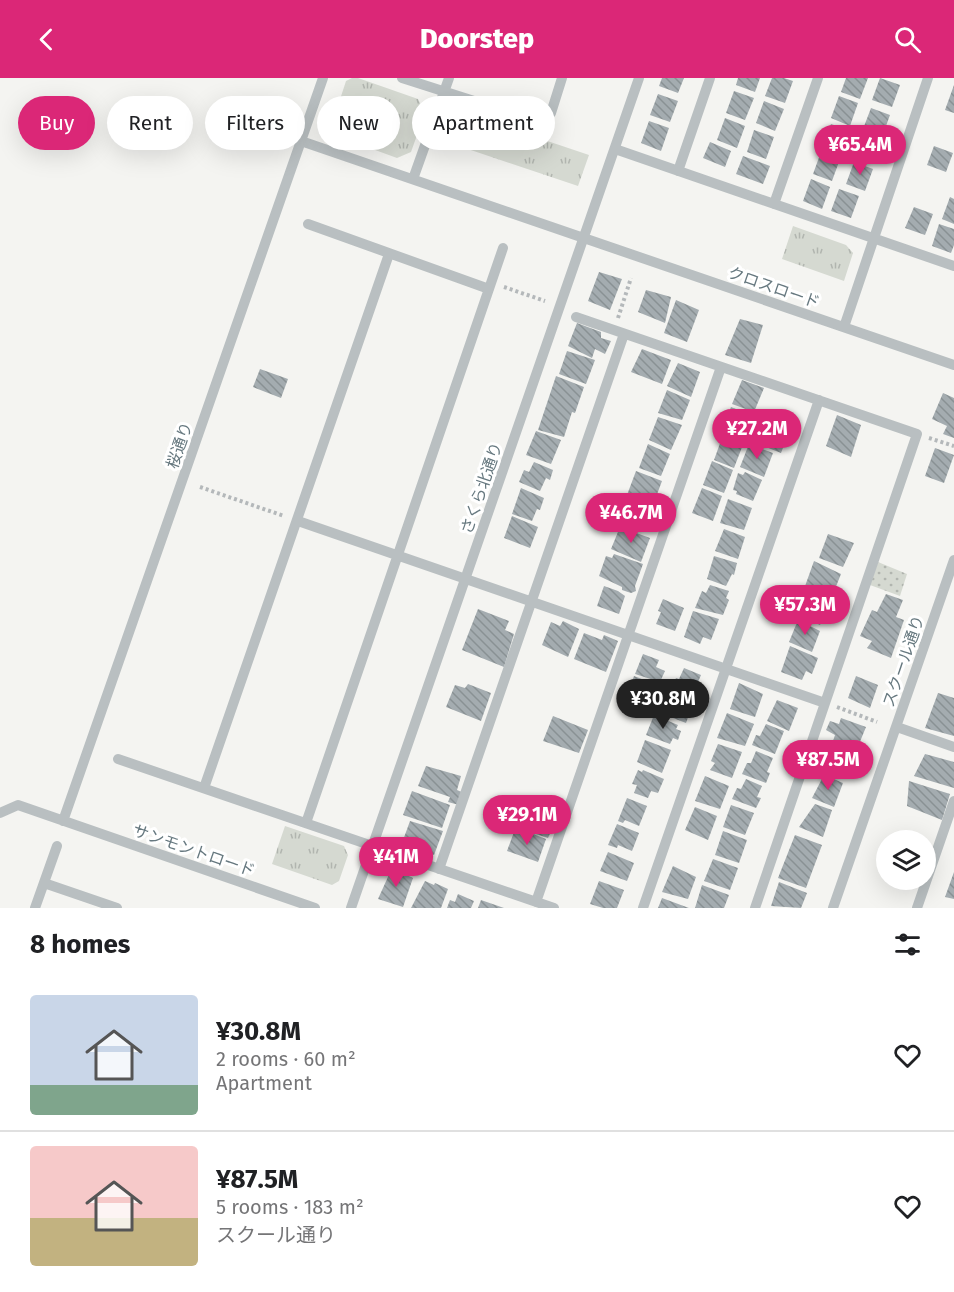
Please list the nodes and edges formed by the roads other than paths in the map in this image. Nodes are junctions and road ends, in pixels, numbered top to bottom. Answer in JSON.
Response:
{"nodes":[{"id":1,"x":323,"y":78,"type":"edge"},
{"id":2,"x":402,"y":78,"type":"edge"},
{"id":3,"x":449,"y":78,"type":"edge"},
{"id":4,"x":562,"y":78,"type":"edge"},
{"id":5,"x":639,"y":78,"type":"edge"},
{"id":6,"x":710,"y":78,"type":"edge"},
{"id":7,"x":818,"y":78,"type":"edge"},
{"id":8,"x":928,"y":78,"type":"edge"},
{"id":9,"x":444,"y":92,"type":"junction"},
{"id":10,"x":305,"y":132,"type":"edge"},
{"id":11,"x":305,"y":142,"type":"edge"},
{"id":12,"x":615,"y":149,"type":"junction"},
{"id":13,"x":299,"y":150,"type":"edge"},
{"id":14,"x":678,"y":171,"type":"junction"},
{"id":15,"x":413,"y":179,"type":"junction"},
{"id":16,"x":774,"y":204,"type":"junction"},
{"id":17,"x":308,"y":224,"type":"dead end"},
{"id":18,"x":583,"y":238,"type":"junction"},
{"id":19,"x":874,"y":238,"type":"junction"},
{"id":20,"x":503,"y":248,"type":"dead end"},
{"id":21,"x":389,"y":254,"type":"junction"},
{"id":22,"x":954,"y":266,"type":"edge"},
{"id":23,"x":490,"y":286,"type":"junction"},
{"id":24,"x":576,"y":317,"type":"dead end"},
{"id":25,"x":844,"y":327,"type":"junction"},
{"id":26,"x":619,"y":332,"type":"junction"},
{"id":27,"x":954,"y":365,"type":"edge"},
{"id":28,"x":721,"y":367,"type":"junction"},
{"id":29,"x":819,"y":400,"type":"junction"},
{"id":30,"x":298,"y":521,"type":"junction"},
{"id":31,"x":398,"y":556,"type":"junction"},
{"id":32,"x":954,"y":560,"type":"edge"},
{"id":33,"x":465,"y":579,"type":"junction"},
{"id":34,"x":531,"y":602,"type":"junction"},
{"id":35,"x":628,"y":635,"type":"junction"},
{"id":36,"x":726,"y":669,"type":"junction"},
{"id":37,"x":825,"y":703,"type":"junction"},
{"id":38,"x":897,"y":726,"type":"junction"},
{"id":39,"x":954,"y":747,"type":"edge"},
{"id":40,"x":118,"y":759,"type":"dead end"},
{"id":41,"x":204,"y":788,"type":"junction"},
{"id":42,"x":954,"y":801,"type":"edge"},
{"id":43,"x":0,"y":813,"type":"edge"},
{"id":44,"x":63,"y":821,"type":"junction"},
{"id":45,"x":306,"y":824,"type":"junction"},
{"id":46,"x":57,"y":846,"type":"dead end"},
{"id":47,"x":373,"y":846,"type":"junction"},
{"id":48,"x":439,"y":869,"type":"junction"},
{"id":49,"x":44,"y":883,"type":"junction"},
{"id":50,"x":536,"y":902,"type":"junction"},
{"id":51,"x":35,"y":908,"type":"edge"},
{"id":52,"x":117,"y":908,"type":"edge"},
{"id":53,"x":315,"y":908,"type":"edge"},
{"id":54,"x":351,"y":908,"type":"edge"},
{"id":55,"x":554,"y":908,"type":"edge"},
{"id":56,"x":644,"y":908,"type":"edge"},
{"id":57,"x":755,"y":908,"type":"edge"},
{"id":58,"x":833,"y":908,"type":"edge"},
{"id":59,"x":917,"y":908,"type":"edge"}],
"edges":[{"from":1,"to":10,"type":"street","name":"桜通り"},
{"from":2,"to":9,"type":"street"},
{"from":3,"to":9,"type":"street"},
{"from":4,"to":9,"type":"street"},
{"from":5,"to":12,"type":"street","name":"さくら北通り"},
{"from":6,"to":14,"type":"street"},
{"from":7,"to":16,"type":"street"},
{"from":8,"to":19,"type":"street"},
{"from":9,"to":15,"type":"street"},
{"from":11,"to":15,"type":"street","name":"クロスロード"},
{"from":12,"to":14,"type":"street"},
{"from":12,"to":18,"type":"street","name":"さくら北通り"},
{"from":13,"to":44,"type":"street","name":"桜通り"},
{"from":14,"to":16,"type":"street"},
{"from":15,"to":18,"type":"street","name":"クロスロード"},
{"from":16,"to":19,"type":"street"},
{"from":17,"to":21,"type":"street"},
{"from":18,"to":25,"type":"street","name":"クロスロード"},
{"from":18,"to":33,"type":"street","name":"さくら北通り"},
{"from":19,"to":22,"type":"street"},
{"from":19,"to":25,"type":"street"},
{"from":20,"to":23,"type":"street"},
{"from":21,"to":23,"type":"street"},
{"from":21,"to":30,"type":"street"},
{"from":23,"to":31,"type":"street"},
{"from":24,"to":26,"type":"street"},
{"from":25,"to":27,"type":"street","name":"クロスロード"},
{"from":26,"to":28,"type":"street"},
{"from":26,"to":34,"type":"street"},
{"from":28,"to":29,"type":"street"},
{"from":28,"to":35,"type":"street"},
{"from":29,"to":36,"type":"street"},
{"from":29,"to":37,"type":"street"},
{"from":30,"to":31,"type":"street"},
{"from":30,"to":41,"type":"street"},
{"from":31,"to":33,"type":"street"},
{"from":31,"to":45,"type":"street"},
{"from":32,"to":38,"type":"street","name":"スクール通り"},
{"from":33,"to":34,"type":"street"},
{"from":33,"to":47,"type":"street","name":"さくら北通り"},
{"from":34,"to":35,"type":"street"},
{"from":34,"to":48,"type":"street"},
{"from":35,"to":36,"type":"street"},
{"from":35,"to":50,"type":"street"},
{"from":36,"to":37,"type":"street"},
{"from":36,"to":56,"type":"street"},
{"from":37,"to":57,"type":"street"},
{"from":38,"to":39,"type":"street"},
{"from":38,"to":58,"type":"street","name":"スクール通り"},
{"from":40,"to":41,"type":"street"},
{"from":41,"to":45,"type":"street"},
{"from":42,"to":59,"type":"street"},
{"from":43,"to":44,"type":"street","name":"サンモントロード"},
{"from":44,"to":53,"type":"street","name":"サンモントロード"},
{"from":45,"to":47,"type":"street"},
{"from":46,"to":49,"type":"street"},
{"from":47,"to":48,"type":"street"},
{"from":47,"to":54,"type":"street","name":"さくら北通り"},
{"from":48,"to":50,"type":"street"},
{"from":49,"to":51,"type":"street"},
{"from":49,"to":52,"type":"street"},
{"from":50,"to":55,"type":"street"}]}
